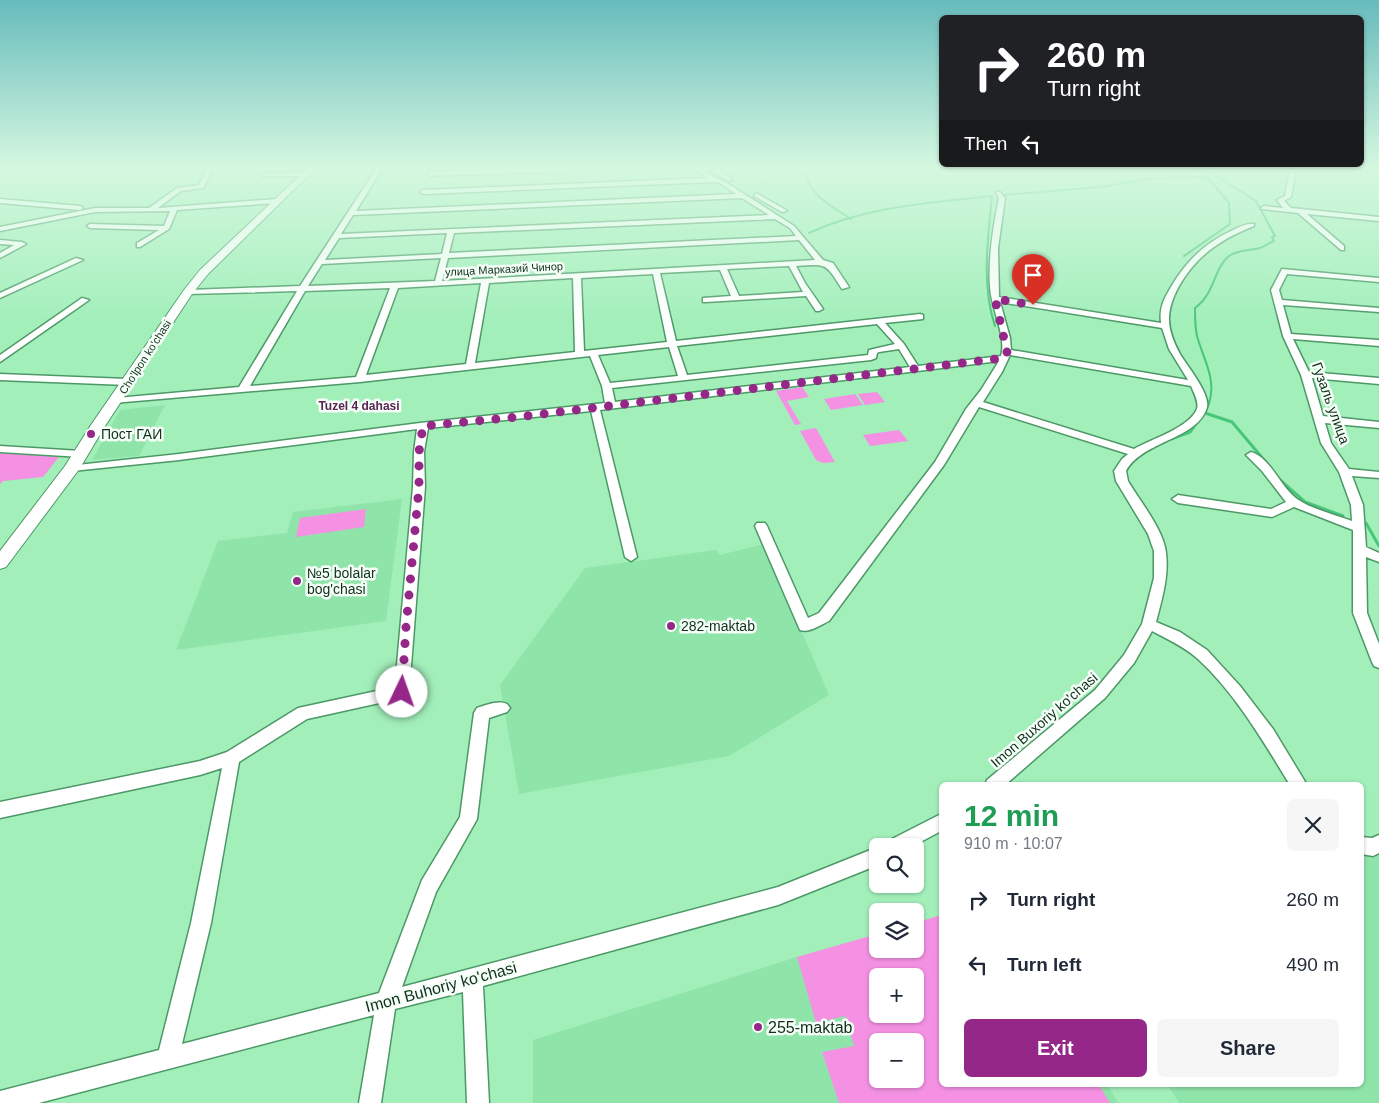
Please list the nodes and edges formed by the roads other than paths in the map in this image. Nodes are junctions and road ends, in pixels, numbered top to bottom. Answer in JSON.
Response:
{"nodes":[{"id":1,"x":38,"y":220,"type":"edge"},
{"id":2,"x":170,"y":220,"type":"edge"},
{"id":3,"x":256,"y":220,"type":"edge"},
{"id":4,"x":345,"y":220,"type":"edge"},
{"id":5,"x":694,"y":220,"type":"edge"},
{"id":6,"x":780,"y":220,"type":"edge"},
{"id":7,"x":999,"y":220,"type":"edge"},
{"id":8,"x":1310,"y":220,"type":"edge"},
{"id":9,"x":1368,"y":220,"type":"edge"},
{"id":10,"x":1252,"y":225,"type":"dead end"},
{"id":11,"x":90,"y":226,"type":"dead end"},
{"id":12,"x":2,"y":227,"type":"edge"},
{"id":13,"x":167,"y":228,"type":"junction"},
{"id":14,"x":1379,"y":228,"type":"edge"},
{"id":15,"x":451,"y":231,"type":"junction"},
{"id":16,"x":336,"y":236,"type":"junction"},
{"id":17,"x":802,"y":238,"type":"junction"},
{"id":18,"x":0,"y":242,"type":"edge"},
{"id":19,"x":140,"y":245,"type":"dead end"},
{"id":20,"x":1341,"y":248,"type":"dead end"},
{"id":21,"x":0,"y":256,"type":"edge"},
{"id":22,"x":444,"y":256,"type":"junction"},
{"id":23,"x":78,"y":260,"type":"dead end"},
{"id":24,"x":320,"y":262,"type":"junction"},
{"id":25,"x":820,"y":262,"type":"junction"},
{"id":26,"x":792,"y":264,"type":"junction"},
{"id":27,"x":723,"y":268,"type":"junction"},
{"id":28,"x":656,"y":272,"type":"junction"},
{"id":29,"x":577,"y":276,"type":"junction"},
{"id":30,"x":486,"y":280,"type":"junction"},
{"id":31,"x":1379,"y":280,"type":"edge"},
{"id":32,"x":438,"y":283,"type":"junction"},
{"id":33,"x":395,"y":286,"type":"junction"},
{"id":34,"x":846,"y":287,"type":"dead end"},
{"id":35,"x":302,"y":290,"type":"junction"},
{"id":36,"x":188,"y":292,"type":"junction"},
{"id":37,"x":808,"y":294,"type":"junction"},
{"id":38,"x":0,"y":296,"type":"edge"},
{"id":39,"x":736,"y":298,"type":"junction"},
{"id":40,"x":995,"y":299,"type":"junction"},
{"id":41,"x":85,"y":300,"type":"dead end"},
{"id":42,"x":706,"y":300,"type":"dead end"},
{"id":43,"x":1280,"y":302,"type":"junction"},
{"id":44,"x":819,"y":309,"type":"dead end"},
{"id":45,"x":1379,"y":310,"type":"edge"},
{"id":46,"x":920,"y":317,"type":"dead end"},
{"id":47,"x":881,"y":321,"type":"junction"},
{"id":48,"x":1166,"y":326,"type":"junction"},
{"id":49,"x":1288,"y":336,"type":"junction"},
{"id":50,"x":1379,"y":343,"type":"edge"},
{"id":51,"x":672,"y":344,"type":"junction"},
{"id":52,"x":901,"y":346,"type":"junction"},
{"id":53,"x":593,"y":353,"type":"junction"},
{"id":54,"x":580,"y":355,"type":"junction"},
{"id":55,"x":1005,"y":355,"type":"junction"},
{"id":56,"x":0,"y":359,"type":"edge"},
{"id":57,"x":470,"y":366,"type":"junction"},
{"id":58,"x":916,"y":369,"type":"junction"},
{"id":59,"x":1306,"y":375,"type":"junction"},
{"id":60,"x":0,"y":378,"type":"edge"},
{"id":61,"x":683,"y":378,"type":"junction"},
{"id":62,"x":360,"y":379,"type":"junction"},
{"id":63,"x":128,"y":382,"type":"junction"},
{"id":64,"x":1379,"y":382,"type":"edge"},
{"id":65,"x":1194,"y":384,"type":"junction"},
{"id":66,"x":607,"y":386,"type":"junction"},
{"id":67,"x":243,"y":389,"type":"junction"},
{"id":68,"x":116,"y":401,"type":"junction"},
{"id":69,"x":978,"y":404,"type":"junction"},
{"id":70,"x":610,"y":405,"type":"junction"},
{"id":71,"x":595,"y":408,"type":"junction"},
{"id":72,"x":1320,"y":419,"type":"junction"},
{"id":73,"x":1379,"y":425,"type":"edge"},
{"id":74,"x":423,"y":426,"type":"junction"},
{"id":75,"x":0,"y":449,"type":"edge"},
{"id":76,"x":1136,"y":453,"type":"junction"},
{"id":77,"x":1251,"y":455,"type":"dead end"},
{"id":78,"x":76,"y":461,"type":"junction"},
{"id":79,"x":1345,"y":472,"type":"junction"},
{"id":80,"x":1379,"y":475,"type":"edge"},
{"id":81,"x":1178,"y":499,"type":"dead end"},
{"id":82,"x":1294,"y":503,"type":"junction"},
{"id":83,"x":761,"y":526,"type":"dead end"},
{"id":84,"x":1358,"y":528,"type":"junction"},
{"id":85,"x":1360,"y":549,"type":"junction"},
{"id":86,"x":631,"y":556,"type":"dead end"},
{"id":87,"x":1379,"y":558,"type":"edge"},
{"id":88,"x":0,"y":563,"type":"edge"},
{"id":89,"x":1149,"y":624,"type":"junction"},
{"id":90,"x":1379,"y":662,"type":"edge"},
{"id":91,"x":502,"y":708,"type":"dead end"},
{"id":92,"x":232,"y":758,"type":"junction"},
{"id":93,"x":997,"y":782,"type":"edge"},
{"id":94,"x":1298,"y":782,"type":"edge"},
{"id":95,"x":0,"y":810,"type":"edge"},
{"id":96,"x":939,"y":823,"type":"edge"},
{"id":97,"x":911,"y":838,"type":"edge"},
{"id":98,"x":1379,"y":844,"type":"edge"},
{"id":99,"x":1364,"y":846,"type":"edge"},
{"id":100,"x":869,"y":860,"type":"edge"},
{"id":101,"x":473,"y":979,"type":"junction"},
{"id":102,"x":386,"y":1002,"type":"junction"},
{"id":103,"x":168,"y":1058,"type":"junction"},
{"id":104,"x":0,"y":1102,"type":"edge"},
{"id":105,"x":370,"y":1103,"type":"edge"},
{"id":106,"x":478,"y":1103,"type":"edge"}],
"edges":[{"from":1,"to":12,"type":"street"},
{"from":2,"to":13,"type":"street"},
{"from":3,"to":36,"type":"main road","name":"Cho'lpon ko'chasi"},
{"from":4,"to":16,"type":"street"},
{"from":5,"to":15,"type":"street"},
{"from":6,"to":17,"type":"street"},
{"from":7,"to":40,"type":"street"},
{"from":8,"to":20,"type":"street"},
{"from":9,"to":14,"type":"street"},
{"from":10,"to":48,"type":"street","name":"Imon Buxoriy ko'chasi"},
{"from":11,"to":13,"type":"street"},
{"from":13,"to":19,"type":"street"},
{"from":15,"to":16,"type":"street"},
{"from":15,"to":22,"type":"street"},
{"from":16,"to":24,"type":"street"},
{"from":17,"to":22,"type":"street"},
{"from":17,"to":25,"type":"street"},
{"from":18,"to":21,"type":"street"},
{"from":22,"to":24,"type":"street"},
{"from":22,"to":32,"type":"street"},
{"from":23,"to":38,"type":"street"},
{"from":24,"to":35,"type":"street"},
{"from":25,"to":26,"type":"street","name":"улица Марказий Чинор"},
{"from":25,"to":34,"type":"street"},
{"from":26,"to":27,"type":"street","name":"улица Марказий Чинор"},
{"from":26,"to":37,"type":"street"},
{"from":27,"to":28,"type":"street","name":"улица Марказий Чинор"},
{"from":27,"to":39,"type":"street"},
{"from":28,"to":29,"type":"street","name":"улица Марказий Чинор"},
{"from":28,"to":51,"type":"street"},
{"from":29,"to":30,"type":"street","name":"улица Марказий Чинор"},
{"from":29,"to":54,"type":"street"},
{"from":30,"to":32,"type":"street","name":"улица Марказий Чинор"},
{"from":30,"to":57,"type":"street"},
{"from":31,"to":43,"type":"street","name":"Гузаль улица"},
{"from":32,"to":33,"type":"street","name":"улица Марказий Чинор"},
{"from":33,"to":35,"type":"street","name":"улица Марказий Чинор"},
{"from":33,"to":62,"type":"street"},
{"from":35,"to":36,"type":"street","name":"улица Марказий Чинор"},
{"from":35,"to":67,"type":"street"},
{"from":36,"to":63,"type":"main road","name":"Cho'lpon ko'chasi"},
{"from":37,"to":39,"type":"street"},
{"from":37,"to":44,"type":"street"},
{"from":39,"to":42,"type":"street"},
{"from":40,"to":48,"type":"street"},
{"from":40,"to":55,"type":"street"},
{"from":41,"to":56,"type":"street"},
{"from":43,"to":45,"type":"street"},
{"from":43,"to":49,"type":"street","name":"Гузаль улица"},
{"from":46,"to":47,"type":"street"},
{"from":47,"to":51,"type":"street"},
{"from":47,"to":52,"type":"street"},
{"from":48,"to":65,"type":"street","name":"Imon Buxoriy ko'chasi"},
{"from":49,"to":50,"type":"street"},
{"from":49,"to":59,"type":"street","name":"Гузаль улица"},
{"from":51,"to":53,"type":"street"},
{"from":51,"to":61,"type":"street"},
{"from":52,"to":58,"type":"street"},
{"from":52,"to":61,"type":"street"},
{"from":53,"to":54,"type":"street"},
{"from":53,"to":66,"type":"street"},
{"from":54,"to":57,"type":"street"},
{"from":55,"to":58,"type":"street"},
{"from":55,"to":65,"type":"street"},
{"from":55,"to":69,"type":"street"},
{"from":57,"to":62,"type":"street"},
{"from":58,"to":70,"type":"street"},
{"from":59,"to":64,"type":"street"},
{"from":59,"to":72,"type":"street","name":"Гузаль улица"},
{"from":60,"to":63,"type":"street"},
{"from":61,"to":66,"type":"street"},
{"from":62,"to":67,"type":"street"},
{"from":63,"to":68,"type":"main road","name":"Cho'lpon ko'chasi"},
{"from":65,"to":76,"type":"street","name":"Imon Buxoriy ko'chasi"},
{"from":66,"to":70,"type":"street"},
{"from":67,"to":68,"type":"street"},
{"from":68,"to":78,"type":"main road","name":"Cho'lpon ko'chasi"},
{"from":69,"to":76,"type":"street"},
{"from":69,"to":83,"type":"street"},
{"from":70,"to":71,"type":"street"},
{"from":71,"to":74,"type":"street"},
{"from":71,"to":86,"type":"street"},
{"from":72,"to":73,"type":"street"},
{"from":72,"to":79,"type":"street","name":"Гузаль улица"},
{"from":74,"to":78,"type":"street"},
{"from":74,"to":92,"type":"street"},
{"from":75,"to":78,"type":"street"},
{"from":76,"to":89,"type":"street","name":"Imon Buxoriy ko'chasi"},
{"from":77,"to":82,"type":"street"},
{"from":78,"to":88,"type":"main road","name":"Cho'lpon ko'chasi"},
{"from":79,"to":80,"type":"street"},
{"from":79,"to":84,"type":"street","name":"Гузаль улица"},
{"from":81,"to":82,"type":"street"},
{"from":82,"to":84,"type":"street"},
{"from":84,"to":85,"type":"street","name":"Гузаль улица"},
{"from":85,"to":87,"type":"street"},
{"from":85,"to":90,"type":"street","name":"Гузаль улица"},
{"from":89,"to":93,"type":"street","name":"Imon Buxoriy ko'chasi"},
{"from":89,"to":94,"type":"street"},
{"from":91,"to":102,"type":"street"},
{"from":92,"to":95,"type":"street"},
{"from":92,"to":103,"type":"street"},
{"from":96,"to":97,"type":"street"},
{"from":98,"to":99,"type":"street"},
{"from":100,"to":101,"type":"street","name":"Imon Buhoriy ko'chasi"},
{"from":101,"to":102,"type":"street","name":"Imon Buhoriy ko'chasi"},
{"from":101,"to":106,"type":"street"},
{"from":102,"to":103,"type":"street","name":"Imon Buhoriy ko'chasi"},
{"from":102,"to":105,"type":"street"},
{"from":103,"to":104,"type":"street","name":"Imon Buhoriy ko'chasi"}]}
